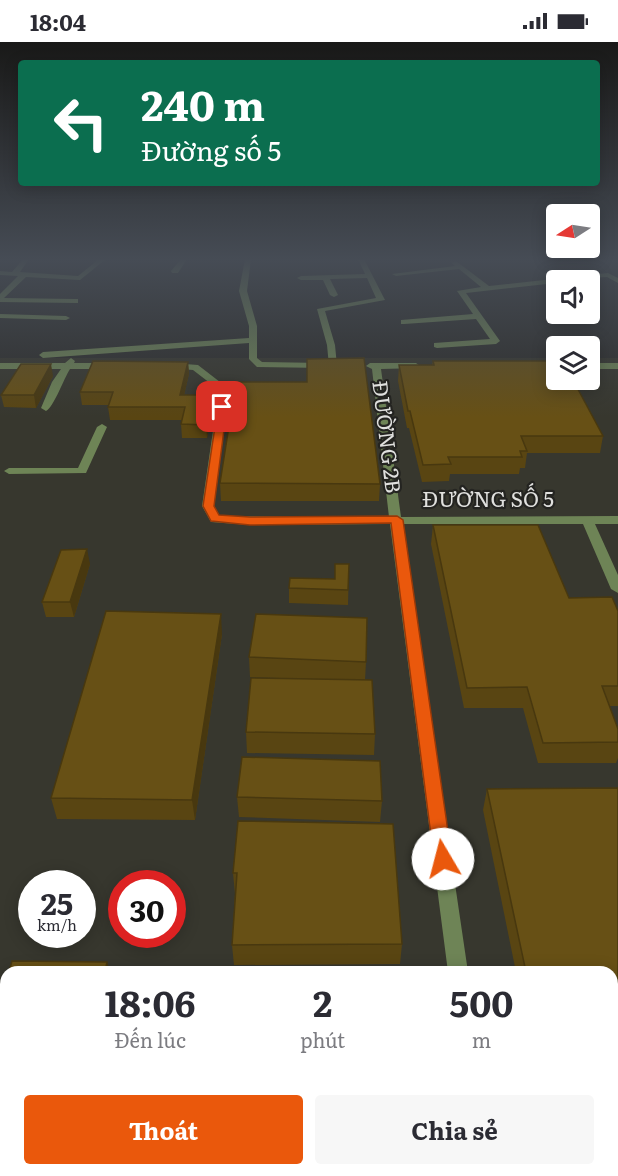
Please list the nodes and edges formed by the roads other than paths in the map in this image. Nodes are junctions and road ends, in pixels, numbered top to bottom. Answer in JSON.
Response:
{"nodes":[{"id":1,"x":249,"y":312,"type":"edge"},
{"id":2,"x":322,"y":312,"type":"edge"},
{"id":3,"x":476,"y":312,"type":"edge"},
{"id":4,"x":0,"y":316,"type":"edge"},
{"id":5,"x":479,"y":316,"type":"junction"},
{"id":6,"x":66,"y":318,"type":"dead end"},
{"id":7,"x":404,"y":322,"type":"dead end"},
{"id":8,"x":253,"y":340,"type":"junction"},
{"id":9,"x":437,"y":345,"type":"dead end"},
{"id":10,"x":76,"y":354,"type":"junction"},
{"id":11,"x":43,"y":355,"type":"dead end"},
{"id":12,"x":0,"y":366,"type":"edge"},
{"id":13,"x":67,"y":366,"type":"junction"},
{"id":14,"x":119,"y":366,"type":"edge"},
{"id":15,"x":163,"y":366,"type":"edge"},
{"id":16,"x":333,"y":366,"type":"junction"},
{"id":17,"x":344,"y":366,"type":"edge"},
{"id":18,"x":354,"y":366,"type":"edge"},
{"id":19,"x":376,"y":366,"type":"junction"},
{"id":20,"x":427,"y":366,"type":"edge"},
{"id":21,"x":600,"y":366,"type":"edge"},
{"id":22,"x":618,"y":366,"type":"edge"},
{"id":23,"x":46,"y":408,"type":"dead end"},
{"id":24,"x":102,"y":427,"type":"dead end"},
{"id":25,"x":9,"y":471,"type":"dead end"},
{"id":26,"x":397,"y":520,"type":"junction"},
{"id":27,"x":587,"y":520,"type":"junction"},
{"id":28,"x":618,"y":520,"type":"edge"},
{"id":29,"x":618,"y":589,"type":"edge"},
{"id":30,"x":457,"y":966,"type":"edge"}],
"edges":[{"from":1,"to":8,"type":"street"},
{"from":2,"to":16,"type":"street"},
{"from":3,"to":5,"type":"street"},
{"from":4,"to":6,"type":"street"},
{"from":5,"to":7,"type":"street"},
{"from":5,"to":9,"type":"street"},
{"from":8,"to":10,"type":"street"},
{"from":8,"to":16,"type":"street"},
{"from":10,"to":11,"type":"street"},
{"from":10,"to":13,"type":"street"},
{"from":12,"to":13,"type":"street"},
{"from":13,"to":14,"type":"street"},
{"from":13,"to":23,"type":"street"},
{"from":15,"to":26,"type":"street","name":"ĐƯỜNG SỐ 5"},
{"from":16,"to":17,"type":"street"},
{"from":18,"to":19,"type":"street"},
{"from":19,"to":20,"type":"street"},
{"from":19,"to":26,"type":"street","name":"ĐƯỜNG 2B"},
{"from":21,"to":22,"type":"street"},
{"from":24,"to":25,"type":"street"},
{"from":26,"to":27,"type":"street","name":"ĐƯỜNG SỐ 5"},
{"from":26,"to":30,"type":"street","name":"ĐƯỜNG 2B"},
{"from":27,"to":28,"type":"street","name":"ĐƯỜNG SỐ 5"},
{"from":27,"to":29,"type":"street"}]}
